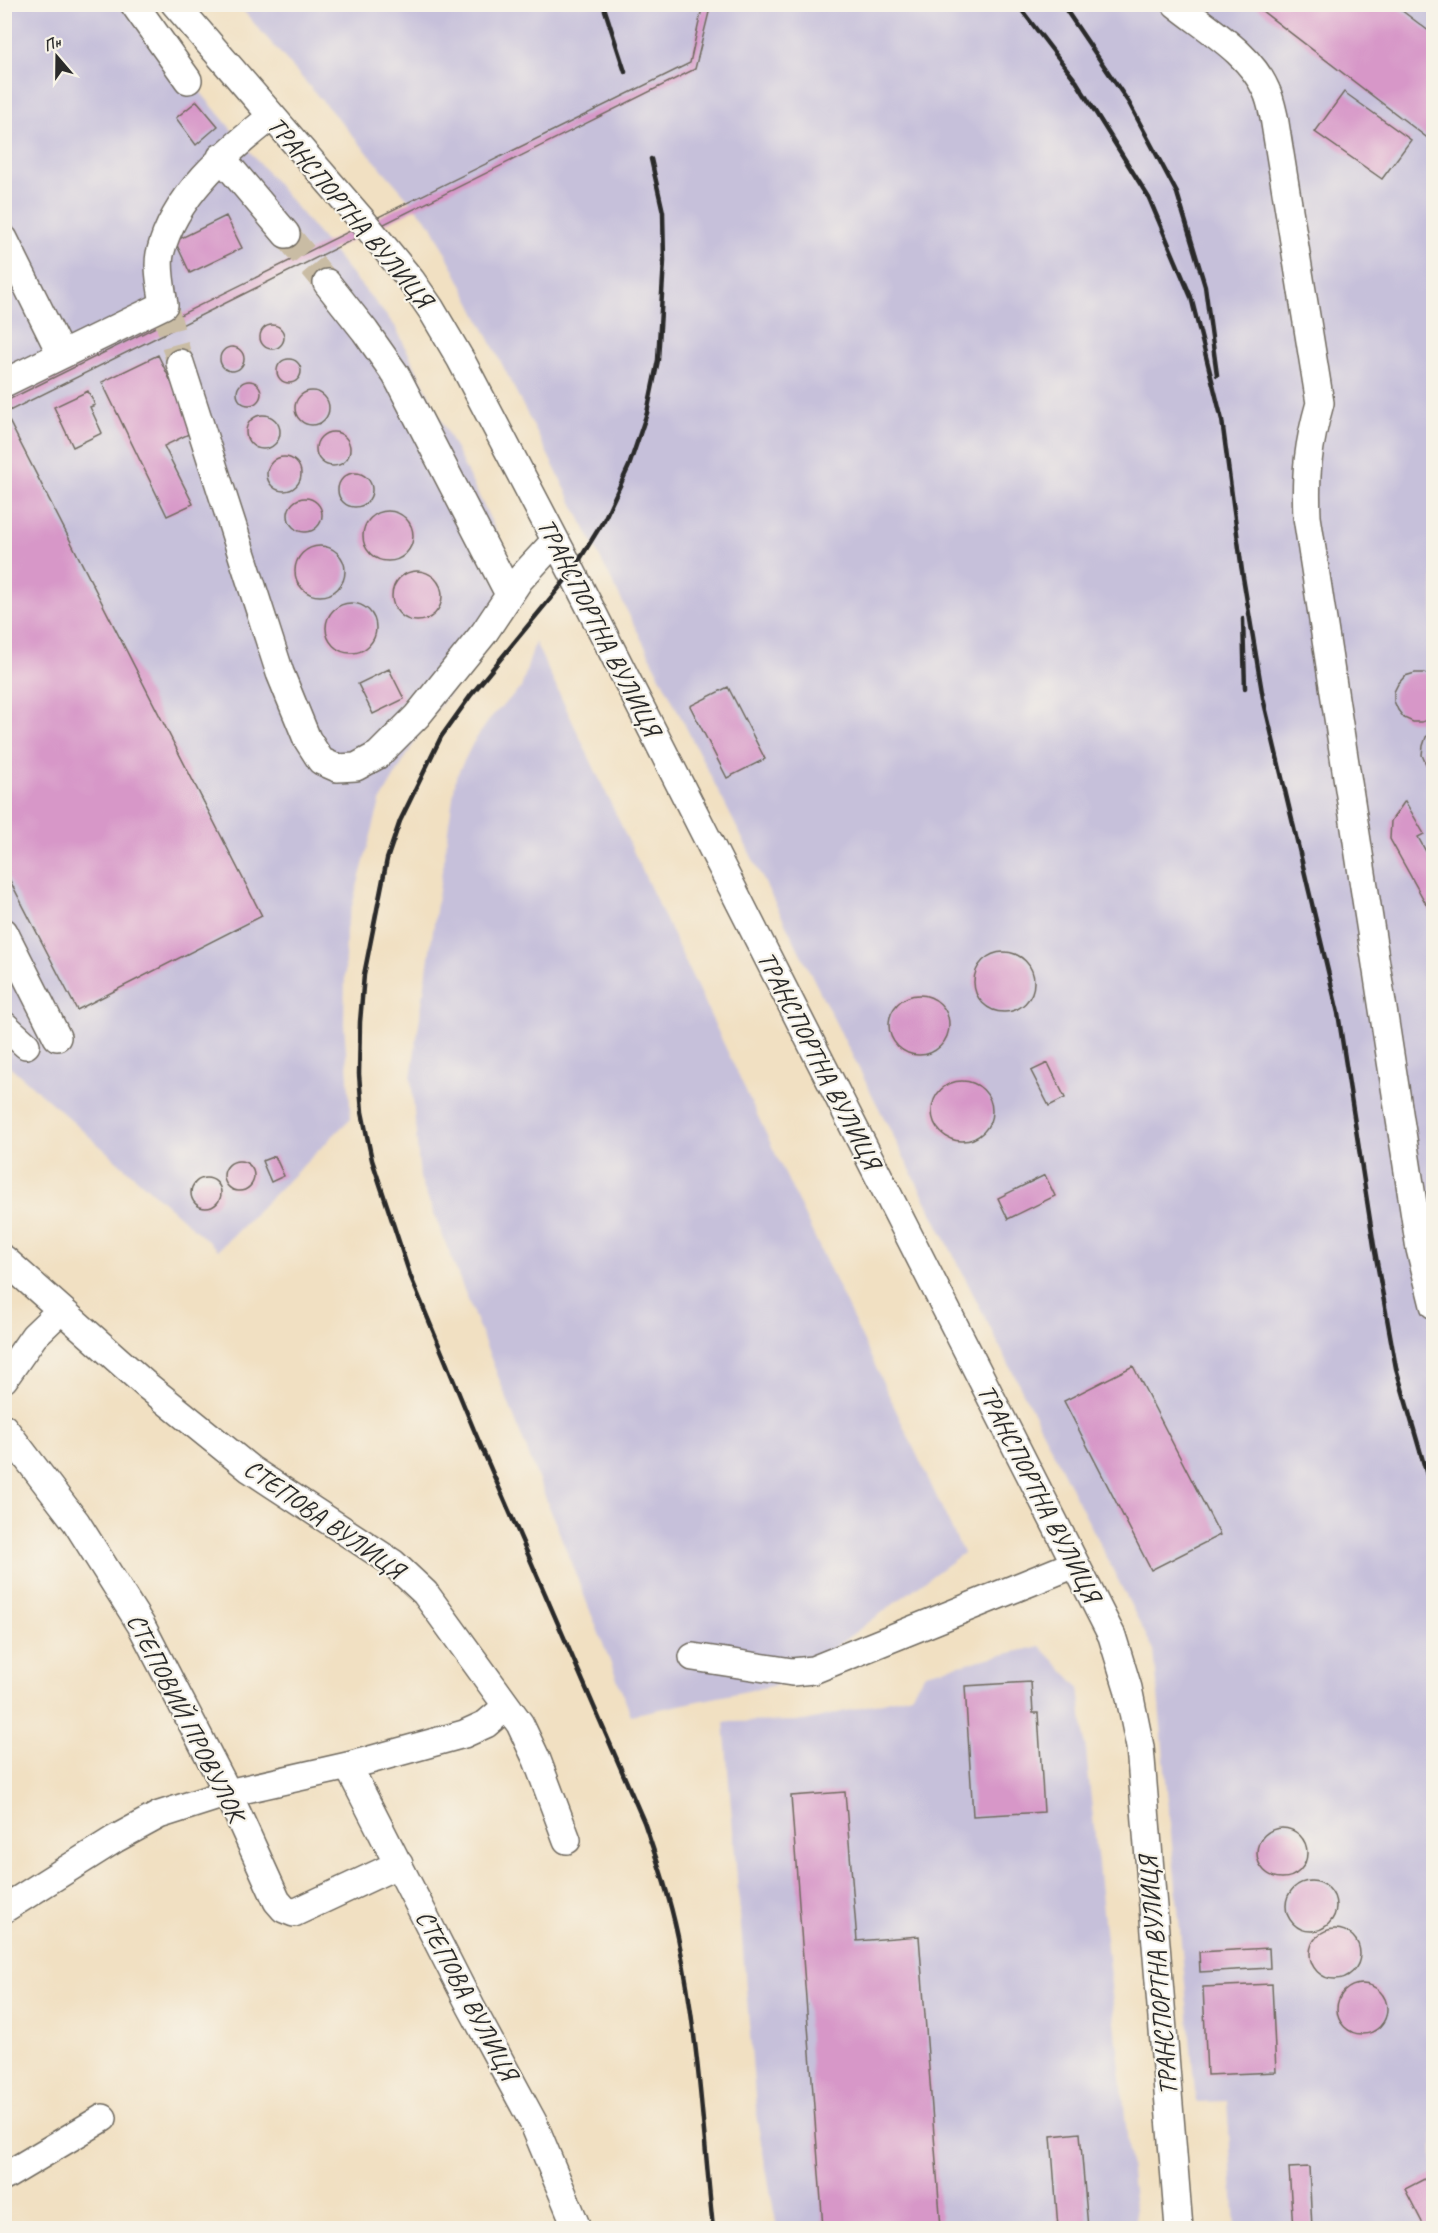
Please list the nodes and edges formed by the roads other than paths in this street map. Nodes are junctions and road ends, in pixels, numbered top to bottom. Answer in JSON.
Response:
{"nodes":[{"id":1,"x":134,"y":4,"type":"edge"},
{"id":2,"x":175,"y":4,"type":"edge"},
{"id":3,"x":1176,"y":4,"type":"edge"},
{"id":4,"x":188,"y":80,"type":"dead end"},
{"id":5,"x":272,"y":117,"type":"junction"},
{"id":6,"x":221,"y":157,"type":"junction"},
{"id":7,"x":286,"y":234,"type":"tunnel mouth"},
{"id":8,"x":4,"y":239,"type":"edge"},
{"id":9,"x":327,"y":283,"type":"tunnel mouth"},
{"id":10,"x":61,"y":354,"type":"junction"},
{"id":11,"x":180,"y":363,"type":"tunnel mouth"},
{"id":12,"x":4,"y":383,"type":"edge"},
{"id":13,"x":555,"y":541,"type":"junction"},
{"id":14,"x":509,"y":594,"type":"junction"},
{"id":15,"x":4,"y":932,"type":"edge"},
{"id":16,"x":4,"y":1025,"type":"edge"},
{"id":17,"x":57,"y":1037,"type":"dead end"},
{"id":18,"x":26,"y":1045,"type":"dead end"},
{"id":19,"x":8,"y":1268,"type":"edge"},
{"id":20,"x":1434,"y":1305,"type":"edge"},
{"id":21,"x":61,"y":1310,"type":"junction"},
{"id":22,"x":4,"y":1379,"type":"edge"},
{"id":23,"x":4,"y":1428,"type":"edge"},
{"id":24,"x":1075,"y":1564,"type":"junction"},
{"id":25,"x":693,"y":1657,"type":"dead end"},
{"id":26,"x":507,"y":1706,"type":"junction"},
{"id":27,"x":348,"y":1766,"type":"junction"},
{"id":28,"x":228,"y":1793,"type":"junction"},
{"id":29,"x":567,"y":1840,"type":"dead end"},
{"id":30,"x":399,"y":1864,"type":"junction"},
{"id":31,"x":4,"y":1909,"type":"edge"},
{"id":32,"x":103,"y":2118,"type":"dead end"},
{"id":33,"x":4,"y":2177,"type":"edge"},
{"id":34,"x":577,"y":2229,"type":"edge"},
{"id":35,"x":1179,"y":2229,"type":"edge"}],
"edges":[{"from":1,"to":4,"type":"street"},
{"from":2,"to":5,"type":"street","name":"ТРАНСПОРТНА ВУЛИЦЯ"},
{"from":3,"to":20,"type":"street"},
{"from":5,"to":6,"type":"street"},
{"from":5,"to":13,"type":"street","name":"ТРАНСПОРТНА ВУЛИЦЯ"},
{"from":6,"to":7,"type":"street"},
{"from":6,"to":10,"type":"street"},
{"from":8,"to":10,"type":"street"},
{"from":9,"to":14,"type":"street"},
{"from":10,"to":12,"type":"street"},
{"from":11,"to":14,"type":"street"},
{"from":13,"to":14,"type":"street"},
{"from":13,"to":24,"type":"street","name":"ТРАНСПОРТНА ВУЛИЦЯ"},
{"from":15,"to":17,"type":"street"},
{"from":16,"to":18,"type":"street"},
{"from":19,"to":21,"type":"street","name":"СТЕПОВА ВУЛИЦЯ"},
{"from":21,"to":22,"type":"street"},
{"from":21,"to":26,"type":"street","name":"СТЕПОВА ВУЛИЦЯ"},
{"from":23,"to":28,"type":"street","name":"СТЕПОВИЙ ПРОВУЛОК"},
{"from":24,"to":25,"type":"street"},
{"from":24,"to":35,"type":"street","name":"ТРАНСПОРТНА ВУЛИЦЯ"},
{"from":26,"to":27,"type":"street"},
{"from":26,"to":29,"type":"street","name":"СТЕПОВА ВУЛИЦЯ"},
{"from":27,"to":28,"type":"street"},
{"from":27,"to":30,"type":"street","name":"СТЕПОВА ВУЛИЦЯ"},
{"from":28,"to":30,"type":"street","name":"СТЕПОВИЙ ПРОВУЛОК"},
{"from":28,"to":31,"type":"street"},
{"from":30,"to":34,"type":"street","name":"СТЕПОВА ВУЛИЦЯ"},
{"from":32,"to":33,"type":"street"}]}
